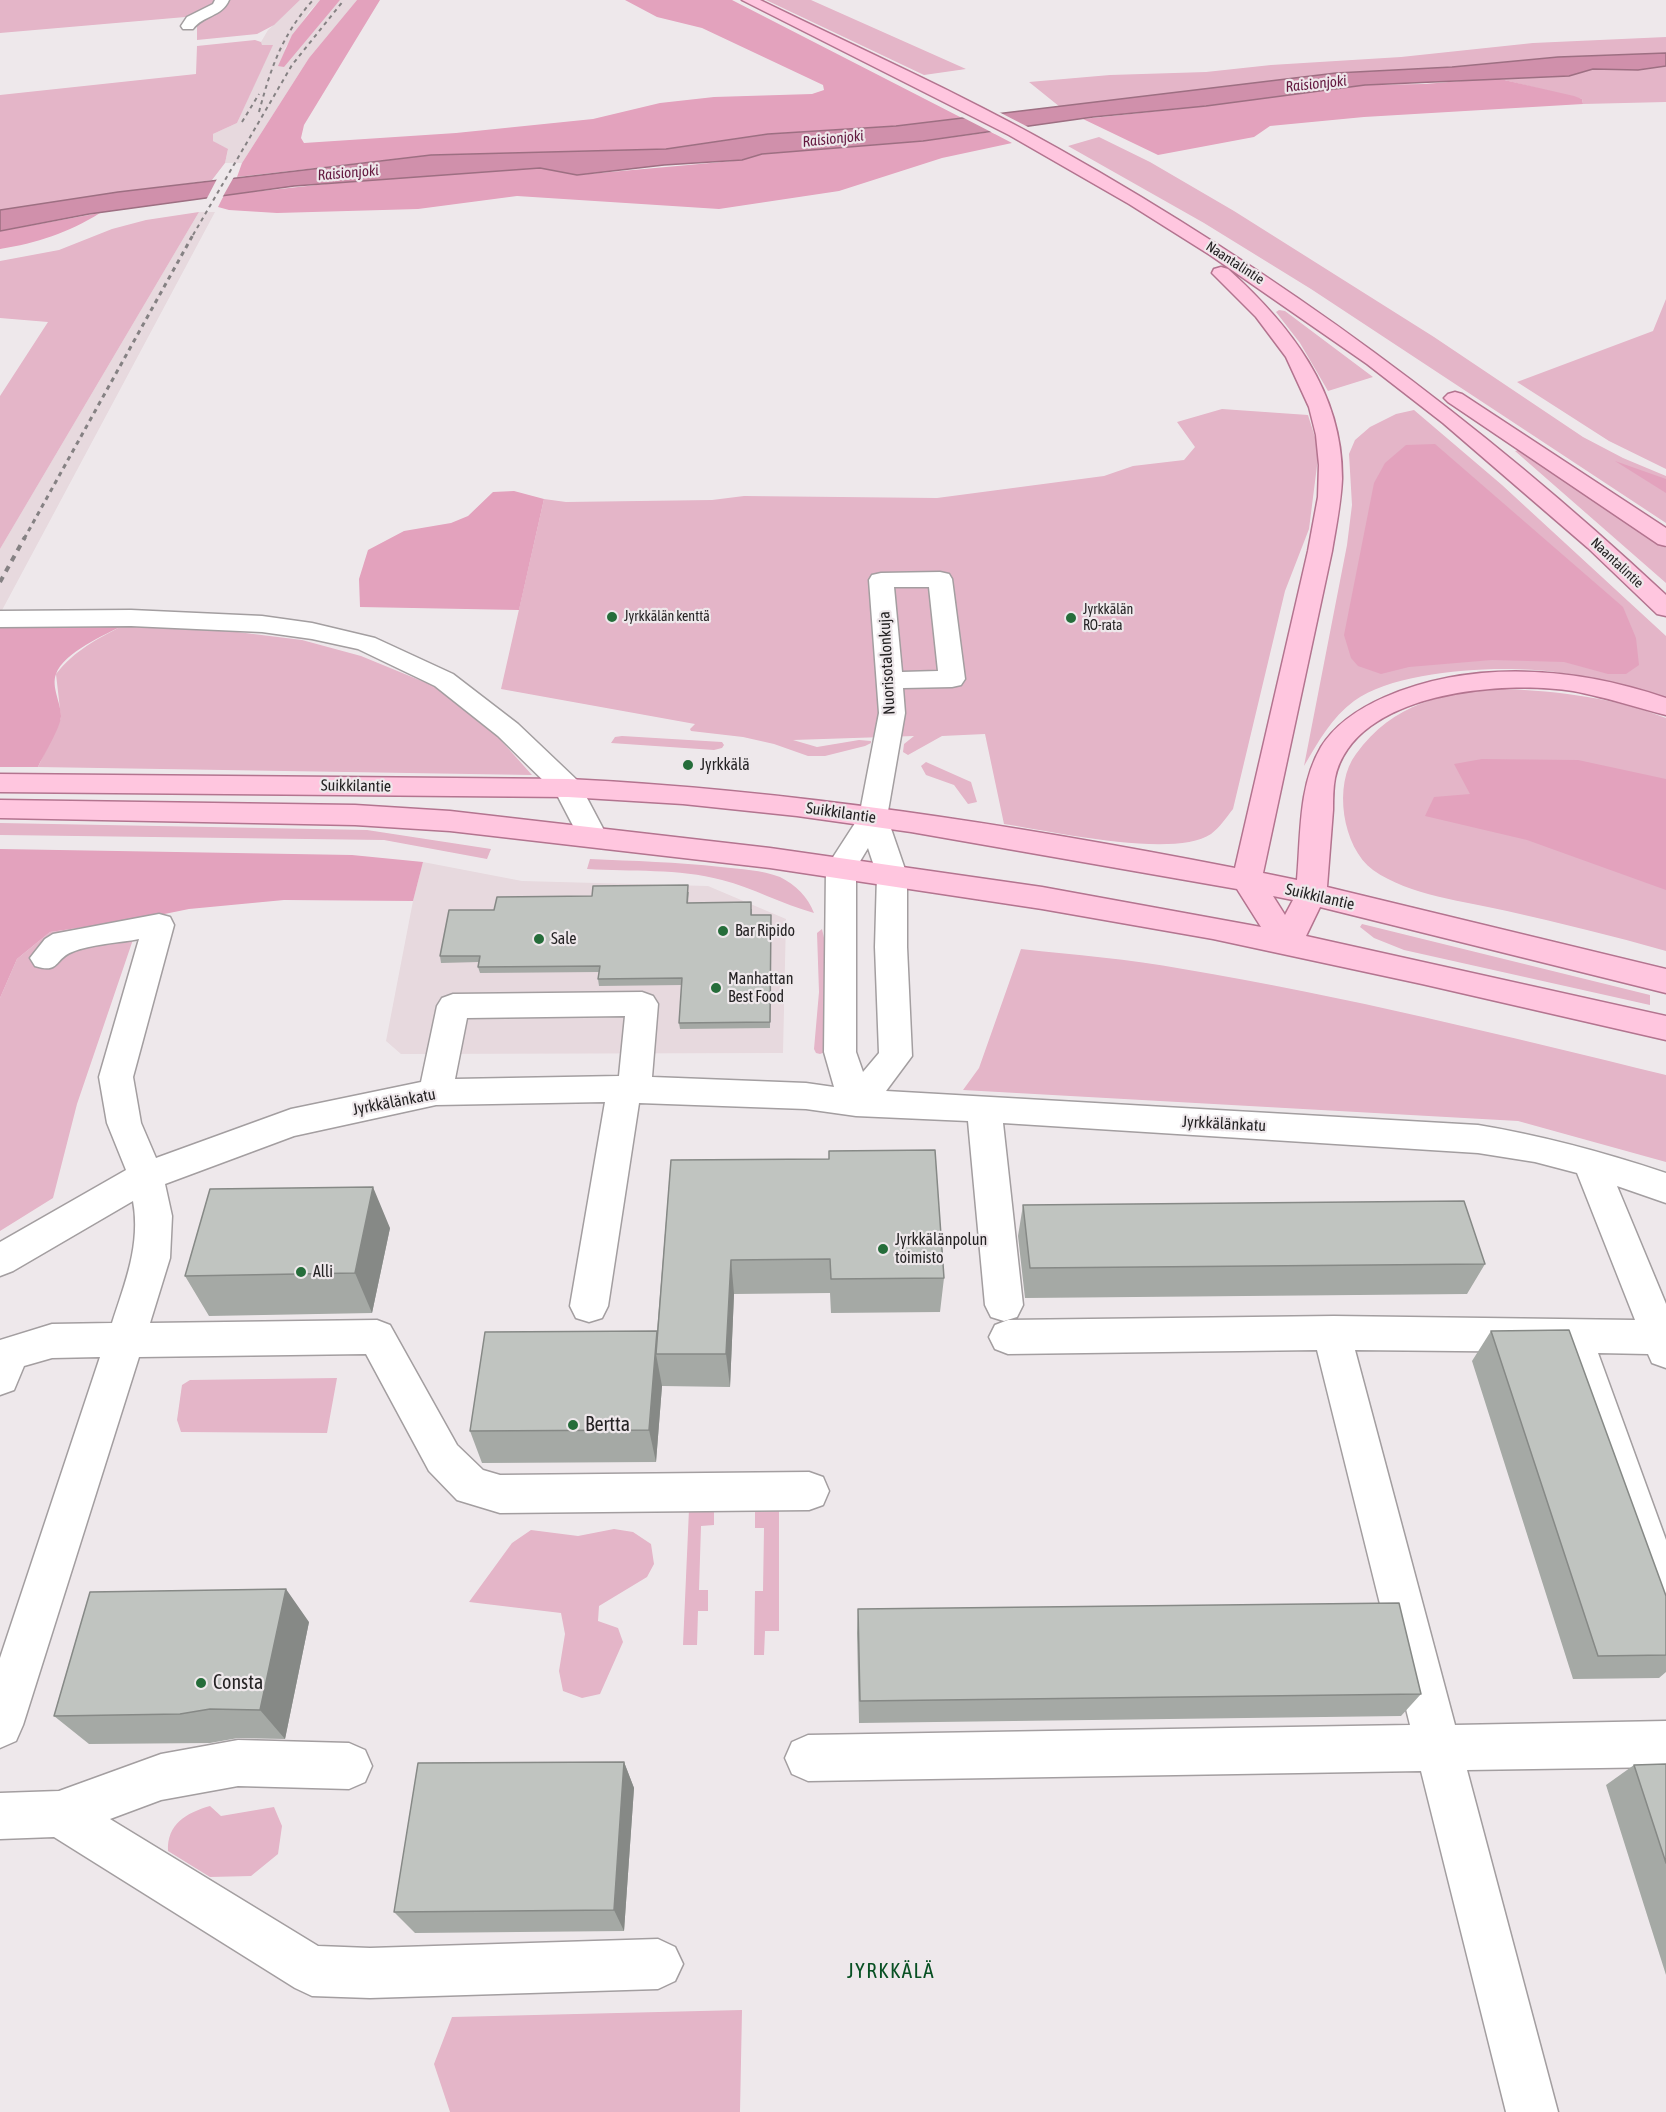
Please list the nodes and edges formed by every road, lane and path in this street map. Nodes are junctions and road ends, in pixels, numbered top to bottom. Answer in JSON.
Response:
{"nodes":[{"id":1,"x":222,"y":0,"type":"edge"},
{"id":2,"x":749,"y":0,"type":"edge"},
{"id":3,"x":188,"y":26,"type":"dead end"},
{"id":4,"x":1117,"y":189,"type":"junction"},
{"id":5,"x":1272,"y":286,"type":"junction"},
{"id":6,"x":1666,"y":539,"type":"edge"},
{"id":7,"x":1666,"y":609,"type":"edge"},
{"id":8,"x":0,"y":619,"type":"edge"},
{"id":9,"x":891,"y":680,"type":"junction"},
{"id":10,"x":1666,"y":707,"type":"edge"},
{"id":11,"x":0,"y":783,"type":"edge"},
{"id":12,"x":568,"y":789,"type":"junction"},
{"id":13,"x":0,"y":809,"type":"edge"},
{"id":14,"x":873,"y":817,"type":"junction"},
{"id":15,"x":592,"y":836,"type":"junction"},
{"id":16,"x":841,"y":868,"type":"junction"},
{"id":17,"x":892,"y":874,"type":"junction"},
{"id":18,"x":1247,"y":880,"type":"junction"},
{"id":19,"x":1311,"y":894,"type":"junction"},
{"id":20,"x":1287,"y":943,"type":"junction"},
{"id":21,"x":46,"y":958,"type":"dead end"},
{"id":22,"x":1666,"y":981,"type":"edge"},
{"id":23,"x":1666,"y":1028,"type":"edge"},
{"id":24,"x":629,"y":1090,"type":"junction"},
{"id":25,"x":436,"y":1092,"type":"junction"},
{"id":26,"x":856,"y":1103,"type":"junction"},
{"id":27,"x":984,"y":1109,"type":"junction"},
{"id":28,"x":1590,"y":1162,"type":"junction"},
{"id":29,"x":146,"y":1176,"type":"junction"},
{"id":30,"x":1666,"y":1188,"type":"edge"},
{"id":31,"x":0,"y":1260,"type":"edge"},
{"id":32,"x":589,"y":1306,"type":"dead end"},
{"id":33,"x":1332,"y":1333,"type":"junction"},
{"id":34,"x":1572,"y":1335,"type":"junction"},
{"id":35,"x":125,"y":1341,"type":"junction"},
{"id":36,"x":1663,"y":1345,"type":"edge"},
{"id":37,"x":4,"y":1364,"type":"edge"},
{"id":38,"x":809,"y":1491,"type":"dead end"},
{"id":39,"x":1666,"y":1598,"type":"edge"},
{"id":40,"x":0,"y":1725,"type":"edge"},
{"id":41,"x":1666,"y":1744,"type":"edge"},
{"id":42,"x":1438,"y":1748,"type":"junction"},
{"id":43,"x":808,"y":1758,"type":"dead end"},
{"id":44,"x":349,"y":1766,"type":"dead end"},
{"id":45,"x":59,"y":1814,"type":"junction"},
{"id":46,"x":0,"y":1816,"type":"edge"},
{"id":47,"x":658,"y":1964,"type":"dead end"},
{"id":48,"x":1532,"y":2112,"type":"edge"}],
"edges":[{"from":1,"to":3,"type":"street"},
{"from":2,"to":4,"type":"main road","name":"Naantalintie"},
{"from":4,"to":5,"type":"main road","name":"Naantalintie"},
{"from":4,"to":18,"type":"main road"},
{"from":5,"to":6,"type":"main road"},
{"from":5,"to":7,"type":"main road","name":"Naantalintie"},
{"from":8,"to":12,"type":"street"},
{"from":9,"to":9,"type":"street","name":"Nuorisotalonkuja"},
{"from":9,"to":14,"type":"street","name":"Nuorisotalonkuja"},
{"from":10,"to":19,"type":"main road"},
{"from":11,"to":12,"type":"main road","name":"Suikkilantie"},
{"from":12,"to":14,"type":"main road","name":"Suikkilantie"},
{"from":12,"to":15,"type":"street"},
{"from":13,"to":15,"type":"main road","name":"Suikkilantie"},
{"from":14,"to":16,"type":"street"},
{"from":14,"to":17,"type":"street"},
{"from":14,"to":18,"type":"main road","name":"Suikkilantie"},
{"from":15,"to":16,"type":"main road","name":"Suikkilantie"},
{"from":16,"to":17,"type":"main road","name":"Suikkilantie"},
{"from":16,"to":26,"type":"street"},
{"from":17,"to":20,"type":"main road","name":"Suikkilantie"},
{"from":17,"to":26,"type":"street"},
{"from":18,"to":19,"type":"main road","name":"Suikkilantie"},
{"from":18,"to":20,"type":"main road"},
{"from":19,"to":20,"type":"main road"},
{"from":19,"to":22,"type":"main road","name":"Suikkilantie"},
{"from":20,"to":23,"type":"main road","name":"Suikkilantie"},
{"from":21,"to":29,"type":"street"},
{"from":24,"to":25,"type":"street","name":"Jyrkkälänkatu"},
{"from":24,"to":25,"type":"street"},
{"from":24,"to":26,"type":"street","name":"Jyrkkälänkatu"},
{"from":24,"to":32,"type":"street"},
{"from":25,"to":29,"type":"street","name":"Jyrkkälänkatu"},
{"from":26,"to":27,"type":"street","name":"Jyrkkälänkatu"},
{"from":27,"to":28,"type":"street","name":"Jyrkkälänkatu"},
{"from":27,"to":33,"type":"street"},
{"from":28,"to":30,"type":"street","name":"Jyrkkälänkatu"},
{"from":28,"to":36,"type":"street"},
{"from":29,"to":31,"type":"street","name":"Jyrkkälänkatu"},
{"from":29,"to":35,"type":"street"},
{"from":33,"to":34,"type":"street"},
{"from":33,"to":42,"type":"street"},
{"from":34,"to":36,"type":"street"},
{"from":34,"to":39,"type":"street"},
{"from":35,"to":37,"type":"street"},
{"from":35,"to":38,"type":"street"},
{"from":35,"to":40,"type":"street"},
{"from":41,"to":42,"type":"street"},
{"from":42,"to":43,"type":"street"},
{"from":42,"to":48,"type":"street"},
{"from":44,"to":45,"type":"street"},
{"from":45,"to":46,"type":"street"},
{"from":45,"to":47,"type":"street"}]}
